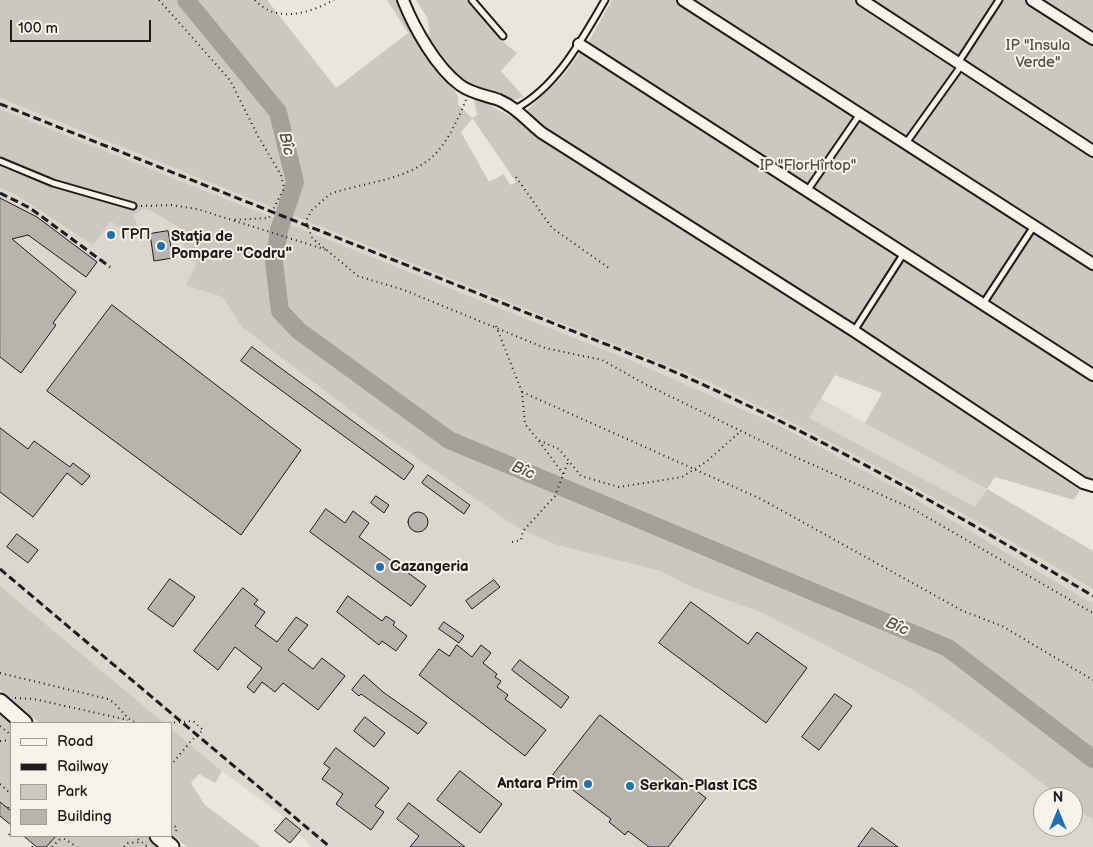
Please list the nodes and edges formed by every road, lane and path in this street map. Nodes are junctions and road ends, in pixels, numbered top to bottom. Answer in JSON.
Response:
{"nodes":[{"id":1,"x":159,"y":0,"type":"edge"},
{"id":2,"x":255,"y":0,"type":"edge"},
{"id":3,"x":334,"y":0,"type":"edge"},
{"id":4,"x":403,"y":0,"type":"edge"},
{"id":5,"x":472,"y":0,"type":"edge"},
{"id":6,"x":605,"y":0,"type":"edge"},
{"id":7,"x":683,"y":0,"type":"edge"},
{"id":8,"x":862,"y":0,"type":"edge"},
{"id":9,"x":999,"y":0,"type":"edge"},
{"id":10,"x":1032,"y":0,"type":"edge"},
{"id":11,"x":503,"y":36,"type":"dead end"},
{"id":12,"x":1093,"y":39,"type":"edge"},
{"id":13,"x":579,"y":44,"type":"junction"},
{"id":14,"x":960,"y":65,"type":"junction"},
{"id":15,"x":470,"y":91,"type":"junction"},
{"id":16,"x":514,"y":109,"type":"junction"},
{"id":17,"x":860,"y":114,"type":"junction"},
{"id":18,"x":906,"y":144,"type":"junction"},
{"id":19,"x":1093,"y":151,"type":"edge"},
{"id":20,"x":0,"y":161,"type":"edge"},
{"id":21,"x":516,"y":178,"type":"dead end"},
{"id":22,"x":807,"y":191,"type":"junction"},
{"id":23,"x":133,"y":206,"type":"joint"},
{"id":24,"x":232,"y":220,"type":"junction"},
{"id":25,"x":1034,"y":226,"type":"junction"},
{"id":26,"x":328,"y":251,"type":"junction"},
{"id":27,"x":904,"y":253,"type":"junction"},
{"id":28,"x":1093,"y":264,"type":"edge"},
{"id":29,"x":609,"y":268,"type":"dead end"},
{"id":30,"x":983,"y":304,"type":"junction"},
{"id":31,"x":496,"y":326,"type":"junction"},
{"id":32,"x":854,"y":331,"type":"junction"},
{"id":33,"x":1093,"y":375,"type":"edge"},
{"id":34,"x":522,"y":392,"type":"junction"},
{"id":35,"x":741,"y":431,"type":"junction"},
{"id":36,"x":538,"y":440,"type":"junction"},
{"id":37,"x":568,"y":462,"type":"junction"},
{"id":38,"x":694,"y":469,"type":"junction"},
{"id":39,"x":564,"y":476,"type":"junction"},
{"id":40,"x":1093,"y":486,"type":"edge"},
{"id":41,"x":512,"y":542,"type":"dead end"},
{"id":42,"x":1093,"y":613,"type":"edge"},
{"id":43,"x":0,"y":673,"type":"edge"},
{"id":44,"x":1093,"y":680,"type":"edge"},
{"id":45,"x":3,"y":700,"type":"edge"},
{"id":46,"x":128,"y":720,"type":"junction"},
{"id":47,"x":23,"y":722,"type":"edge"},
{"id":48,"x":134,"y":722,"type":"edge"},
{"id":49,"x":172,"y":723,"type":"edge"},
{"id":50,"x":0,"y":726,"type":"edge"},
{"id":51,"x":10,"y":734,"type":"edge"},
{"id":52,"x":172,"y":764,"type":"edge"},
{"id":53,"x":0,"y":784,"type":"edge"},
{"id":54,"x":10,"y":793,"type":"edge"},
{"id":55,"x":10,"y":805,"type":"edge"},
{"id":56,"x":8,"y":808,"type":"dead end"},
{"id":57,"x":172,"y":824,"type":"edge"},
{"id":58,"x":177,"y":828,"type":"dead end"},
{"id":59,"x":61,"y":837,"type":"edge"},
{"id":60,"x":63,"y":837,"type":"edge"},
{"id":61,"x":135,"y":837,"type":"edge"},
{"id":62,"x":159,"y":837,"type":"edge"},
{"id":63,"x":68,"y":841,"type":"junction"},
{"id":64,"x":142,"y":842,"type":"junction"},
{"id":65,"x":52,"y":847,"type":"edge"},
{"id":66,"x":69,"y":847,"type":"edge"},
{"id":67,"x":77,"y":847,"type":"edge"},
{"id":68,"x":124,"y":847,"type":"edge"},
{"id":69,"x":148,"y":847,"type":"edge"},
{"id":70,"x":171,"y":847,"type":"edge"}],
"edges":[{"from":1,"to":24,"type":"path"},
{"from":2,"to":3,"type":"path"},
{"from":4,"to":15,"type":"street"},
{"from":5,"to":11,"type":"lane"},
{"from":6,"to":13,"type":"lane"},
{"from":7,"to":17,"type":"street"},
{"from":8,"to":14,"type":"street"},
{"from":9,"to":14,"type":"lane"},
{"from":10,"to":12,"type":"street"},
{"from":13,"to":16,"type":"lane"},
{"from":13,"to":22,"type":"street"},
{"from":14,"to":18,"type":"lane"},
{"from":14,"to":19,"type":"street"},
{"from":15,"to":16,"type":"street"},
{"from":15,"to":26,"type":"path"},
{"from":16,"to":32,"type":"street"},
{"from":17,"to":18,"type":"street"},
{"from":17,"to":22,"type":"lane"},
{"from":18,"to":25,"type":"street"},
{"from":20,"to":23,"type":"lane"},
{"from":21,"to":29,"type":"path"},
{"from":22,"to":27,"type":"street"},
{"from":23,"to":24,"type":"path"},
{"from":24,"to":26,"type":"path"},
{"from":25,"to":28,"type":"street"},
{"from":25,"to":30,"type":"lane"},
{"from":26,"to":31,"type":"path"},
{"from":27,"to":30,"type":"street"},
{"from":27,"to":32,"type":"lane"},
{"from":30,"to":33,"type":"street"},
{"from":31,"to":34,"type":"path"},
{"from":31,"to":35,"type":"path"},
{"from":32,"to":40,"type":"street"},
{"from":34,"to":36,"type":"path"},
{"from":34,"to":38,"type":"path"},
{"from":35,"to":38,"type":"path"},
{"from":35,"to":42,"type":"path"},
{"from":36,"to":37,"type":"path"},
{"from":36,"to":39,"type":"path"},
{"from":37,"to":38,"type":"path"},
{"from":37,"to":39,"type":"path"},
{"from":38,"to":44,"type":"path"},
{"from":39,"to":41,"type":"path"},
{"from":43,"to":46,"type":"path"},
{"from":45,"to":46,"type":"path"},
{"from":45,"to":47,"type":"main road"},
{"from":46,"to":48,"type":"path"},
{"from":49,"to":52,"type":"path"},
{"from":50,"to":51,"type":"path"},
{"from":53,"to":54,"type":"path"},
{"from":55,"to":56,"type":"path"},
{"from":57,"to":58,"type":"path"},
{"from":59,"to":65,"type":"path"},
{"from":60,"to":63,"type":"path"},
{"from":61,"to":64,"type":"path"},
{"from":62,"to":70,"type":"main road"},
{"from":63,"to":66,"type":"path"},
{"from":63,"to":67,"type":"path"},
{"from":64,"to":68,"type":"path"},
{"from":64,"to":69,"type":"path"}]}
